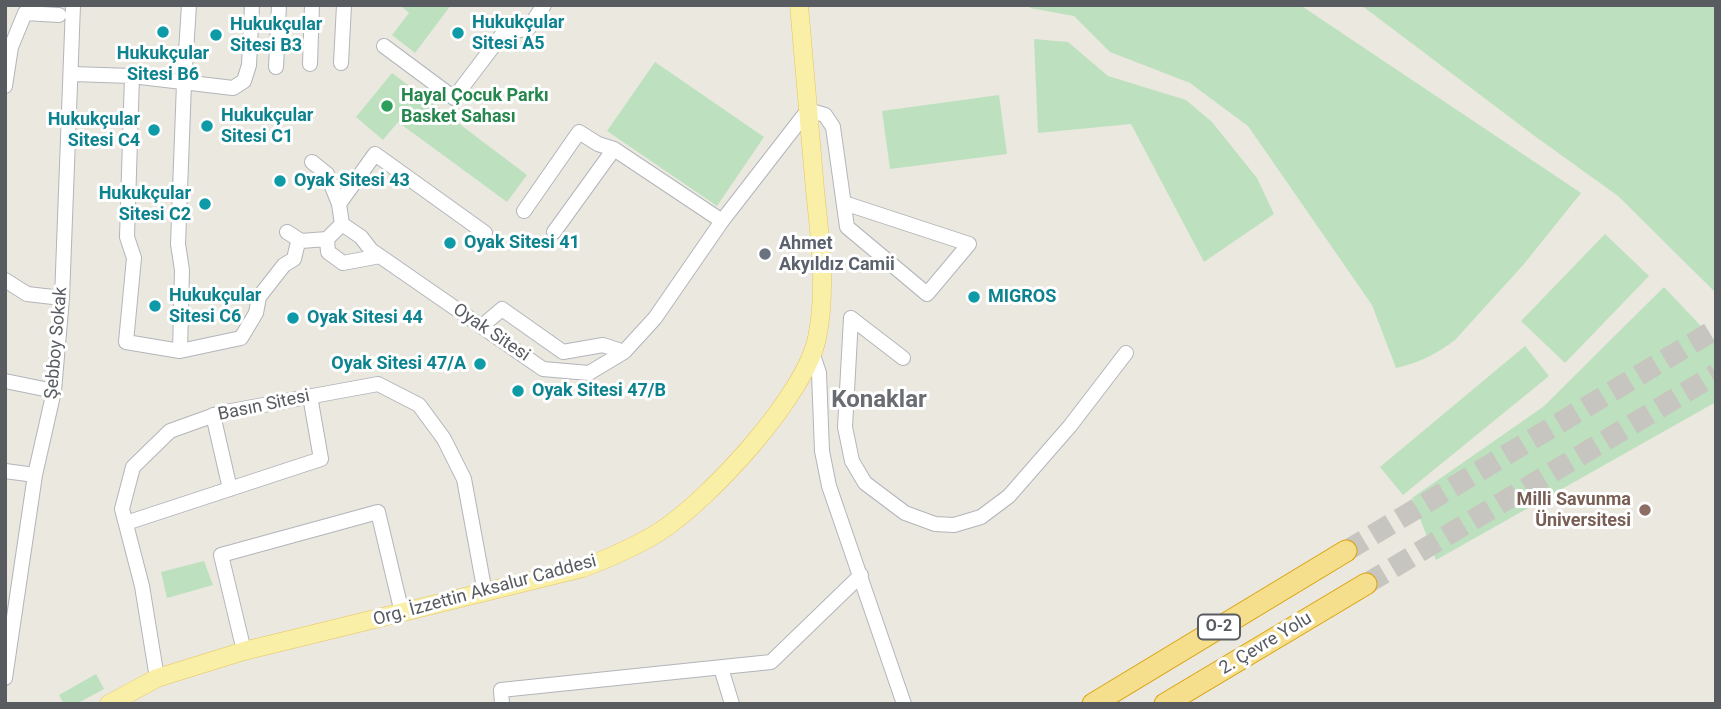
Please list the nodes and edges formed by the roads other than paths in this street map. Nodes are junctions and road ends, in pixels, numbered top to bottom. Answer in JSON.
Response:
{"nodes":[{"id":1,"x":74,"y":5,"type":"edge"},
{"id":2,"x":189,"y":5,"type":"edge"},
{"id":3,"x":252,"y":5,"type":"edge"},
{"id":4,"x":279,"y":5,"type":"edge"},
{"id":5,"x":312,"y":5,"type":"edge"},
{"id":6,"x":344,"y":5,"type":"edge"},
{"id":7,"x":544,"y":5,"type":"edge"},
{"id":8,"x":799,"y":5,"type":"edge"},
{"id":9,"x":60,"y":15,"type":"dead end"},
{"id":10,"x":384,"y":46,"type":"dead end"},
{"id":11,"x":341,"y":63,"type":"dead end"},
{"id":12,"x":310,"y":64,"type":"dead end"},
{"id":13,"x":276,"y":67,"type":"dead end"},
{"id":14,"x":72,"y":74,"type":"junction"},
{"id":15,"x":132,"y":76,"type":"junction"},
{"id":16,"x":184,"y":83,"type":"junction"},
{"id":17,"x":5,"y":86,"type":"edge"},
{"id":18,"x":808,"y":110,"type":"junction"},
{"id":19,"x":614,"y":149,"type":"junction"},
{"id":20,"x":312,"y":162,"type":"dead end"},
{"id":21,"x":844,"y":203,"type":"junction"},
{"id":22,"x":339,"y":204,"type":"junction"},
{"id":23,"x":524,"y":211,"type":"dead end"},
{"id":24,"x":723,"y":221,"type":"junction"},
{"id":25,"x":342,"y":224,"type":"junction"},
{"id":26,"x":287,"y":232,"type":"dead end"},
{"id":27,"x":554,"y":232,"type":"dead end"},
{"id":28,"x":485,"y":233,"type":"dead end"},
{"id":29,"x":327,"y":239,"type":"junction"},
{"id":30,"x":301,"y":241,"type":"junction"},
{"id":31,"x":380,"y":256,"type":"junction"},
{"id":32,"x":5,"y":280,"type":"edge"},
{"id":33,"x":62,"y":298,"type":"junction"},
{"id":34,"x":482,"y":326,"type":"junction"},
{"id":35,"x":180,"y":351,"type":"junction"},
{"id":36,"x":624,"y":352,"type":"junction"},
{"id":37,"x":1126,"y":353,"type":"dead end"},
{"id":38,"x":813,"y":355,"type":"junction"},
{"id":39,"x":903,"y":358,"type":"dead end"},
{"id":40,"x":5,"y":381,"type":"edge"},
{"id":41,"x":54,"y":391,"type":"junction"},
{"id":42,"x":310,"y":396,"type":"junction"},
{"id":43,"x":214,"y":415,"type":"junction"},
{"id":44,"x":5,"y":471,"type":"edge"},
{"id":45,"x":36,"y":475,"type":"junction"},
{"id":46,"x":230,"y":489,"type":"junction"},
{"id":47,"x":126,"y":523,"type":"junction"},
{"id":48,"x":1346,"y":551,"type":"tunnel mouth"},
{"id":49,"x":861,"y":575,"type":"junction"},
{"id":50,"x":1366,"y":584,"type":"tunnel mouth"},
{"id":51,"x":485,"y":593,"type":"junction"},
{"id":52,"x":402,"y":613,"type":"junction"},
{"id":53,"x":244,"y":651,"type":"junction"},
{"id":54,"x":721,"y":668,"type":"junction"},
{"id":55,"x":5,"y":678,"type":"edge"},
{"id":56,"x":157,"y":678,"type":"junction"},
{"id":57,"x":109,"y":704,"type":"edge"},
{"id":58,"x":502,"y":704,"type":"edge"},
{"id":59,"x":732,"y":704,"type":"edge"},
{"id":60,"x":904,"y":704,"type":"edge"},
{"id":61,"x":1093,"y":704,"type":"edge"},
{"id":62,"x":1165,"y":704,"type":"edge"}],
"edges":[{"from":1,"to":14,"type":"street","name":"Şebboy Sokak"},
{"from":2,"to":16,"type":"street"},
{"from":3,"to":16,"type":"street"},
{"from":4,"to":13,"type":"street"},
{"from":5,"to":12,"type":"street"},
{"from":6,"to":11,"type":"street"},
{"from":7,"to":10,"type":"street"},
{"from":8,"to":18,"type":"main road","name":"Org. İzzettin Aksalur Caddesi"},
{"from":9,"to":17,"type":"street"},
{"from":14,"to":15,"type":"street"},
{"from":14,"to":33,"type":"street","name":"Şebboy Sokak"},
{"from":15,"to":16,"type":"street"},
{"from":15,"to":35,"type":"street"},
{"from":16,"to":35,"type":"street"},
{"from":18,"to":21,"type":"street"},
{"from":18,"to":24,"type":"street","name":"Oyak Sitesi"},
{"from":18,"to":38,"type":"main road","name":"Org. İzzettin Aksalur Caddesi"},
{"from":19,"to":23,"type":"street"},
{"from":19,"to":24,"type":"street"},
{"from":19,"to":27,"type":"street"},
{"from":20,"to":22,"type":"street"},
{"from":21,"to":21,"type":"street"},
{"from":22,"to":25,"type":"street"},
{"from":22,"to":28,"type":"street"},
{"from":24,"to":36,"type":"street","name":"Oyak Sitesi"},
{"from":25,"to":29,"type":"street"},
{"from":25,"to":31,"type":"street","name":"Oyak Sitesi"},
{"from":26,"to":30,"type":"street"},
{"from":29,"to":30,"type":"street"},
{"from":29,"to":31,"type":"street"},
{"from":30,"to":35,"type":"street"},
{"from":31,"to":34,"type":"street","name":"Oyak Sitesi"},
{"from":32,"to":33,"type":"street"},
{"from":33,"to":41,"type":"street","name":"Şebboy Sokak"},
{"from":34,"to":36,"type":"street","name":"Oyak Sitesi"},
{"from":34,"to":36,"type":"street"},
{"from":37,"to":39,"type":"street"},
{"from":38,"to":49,"type":"street"},
{"from":38,"to":51,"type":"main road","name":"Org. İzzettin Aksalur Caddesi"},
{"from":40,"to":41,"type":"street"},
{"from":41,"to":45,"type":"street","name":"Şebboy Sokak"},
{"from":42,"to":43,"type":"street","name":"Basın Sitesi"},
{"from":42,"to":46,"type":"street"},
{"from":42,"to":51,"type":"street","name":"Basın Sitesi"},
{"from":43,"to":46,"type":"street"},
{"from":43,"to":47,"type":"street","name":"Basın Sitesi"},
{"from":44,"to":45,"type":"street"},
{"from":45,"to":55,"type":"street","name":"Şebboy Sokak"},
{"from":46,"to":47,"type":"street"},
{"from":47,"to":56,"type":"street","name":"Basın Sitesi"},
{"from":48,"to":61,"type":"highway","number":"O-2"},
{"from":49,"to":54,"type":"street"},
{"from":49,"to":60,"type":"street"},
{"from":50,"to":62,"type":"highway","name":"2. Çevre Yolu","number":"O-2"},
{"from":51,"to":52,"type":"main road","name":"Org. İzzettin Aksalur Caddesi"},
{"from":52,"to":53,"type":"main road","name":"Org. İzzettin Aksalur Caddesi"},
{"from":52,"to":53,"type":"street"},
{"from":53,"to":56,"type":"main road","name":"Org. İzzettin Aksalur Caddesi"},
{"from":54,"to":58,"type":"street"},
{"from":54,"to":59,"type":"street"},
{"from":56,"to":57,"type":"main road","name":"Org. İzzettin Aksalur Caddesi"}]}
